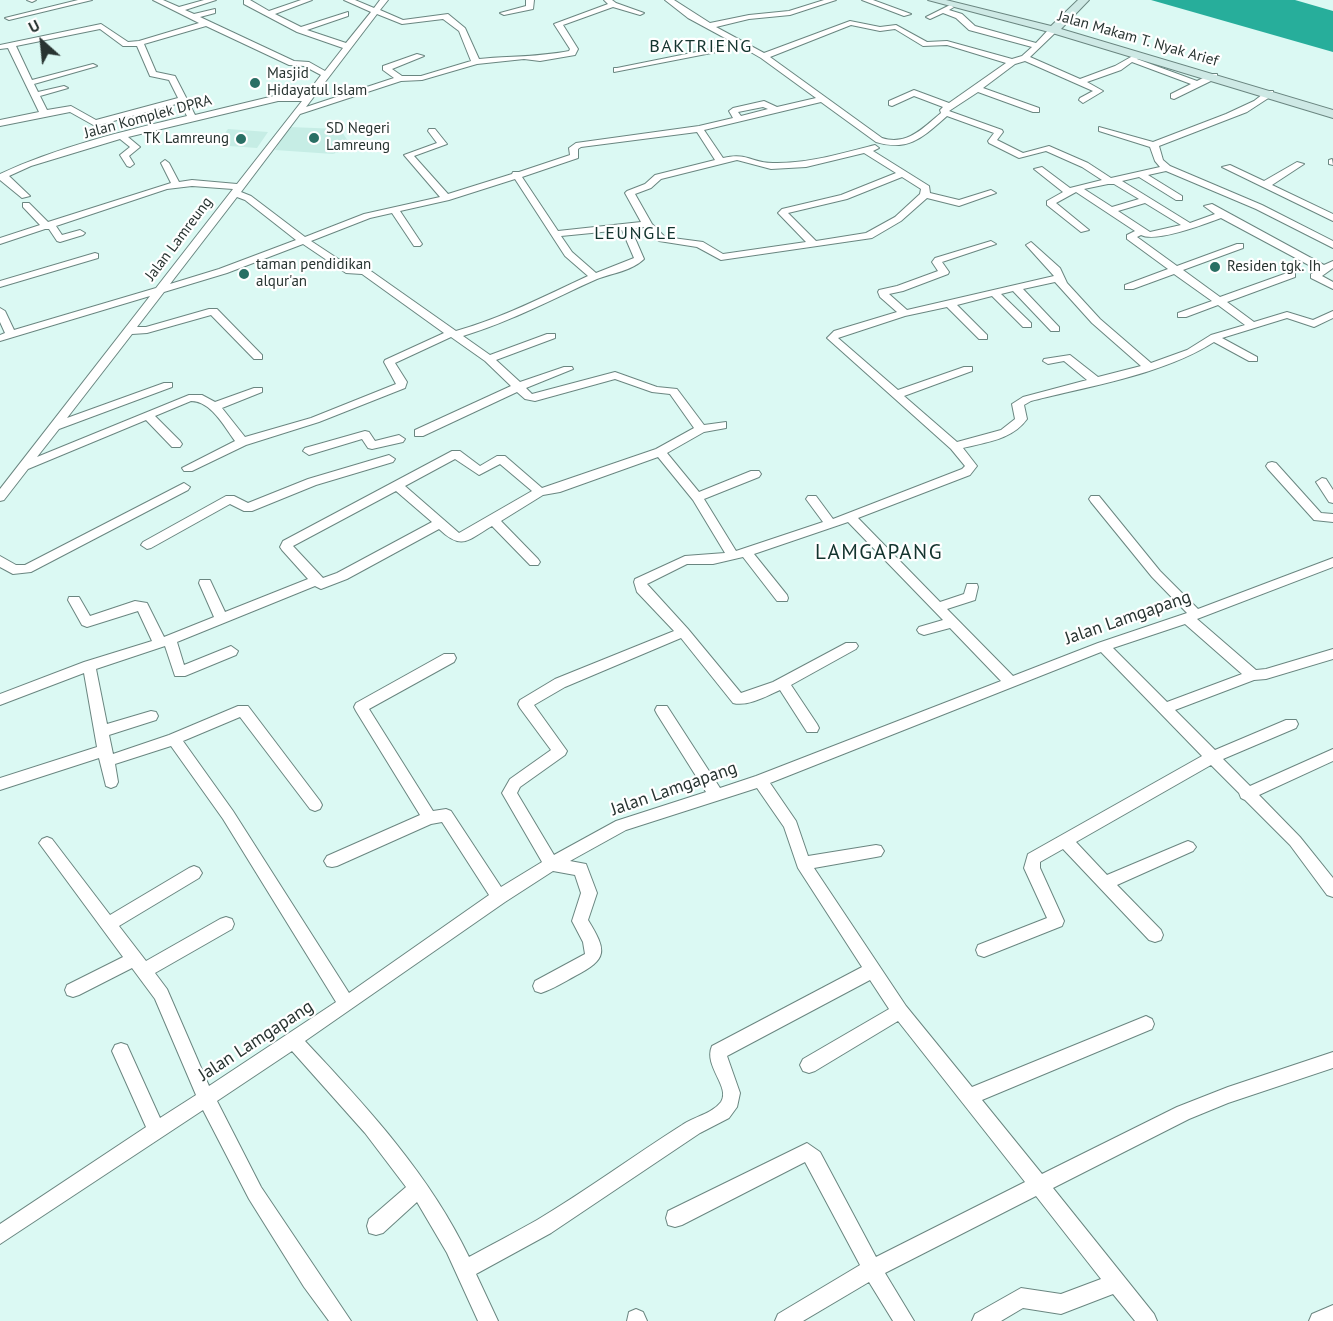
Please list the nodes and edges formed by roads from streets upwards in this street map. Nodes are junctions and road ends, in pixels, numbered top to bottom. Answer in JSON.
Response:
{"nodes":[{"id":1,"x":88,"y":0,"type":"edge"},
{"id":2,"x":157,"y":0,"type":"edge"},
{"id":3,"x":212,"y":0,"type":"edge"},
{"id":4,"x":254,"y":0,"type":"edge"},
{"id":5,"x":308,"y":0,"type":"edge"},
{"id":6,"x":348,"y":0,"type":"edge"},
{"id":7,"x":384,"y":0,"type":"edge"},
{"id":8,"x":530,"y":0,"type":"edge"},
{"id":9,"x":670,"y":0,"type":"edge"},
{"id":10,"x":829,"y":0,"type":"edge"},
{"id":11,"x":866,"y":0,"type":"edge"},
{"id":12,"x":933,"y":0,"type":"edge"},
{"id":13,"x":1084,"y":0,"type":"edge"},
{"id":14,"x":611,"y":2,"type":"edge"},
{"id":15,"x":955,"y":4,"type":"junction"},
{"id":16,"x":177,"y":10,"type":"junction"},
{"id":17,"x":212,"y":11,"type":"dead end"},
{"id":18,"x":944,"y":11,"type":"junction"},
{"id":19,"x":376,"y":12,"type":"junction"},
{"id":20,"x":504,"y":13,"type":"dead end"},
{"id":21,"x":640,"y":13,"type":"dead end"},
{"id":22,"x":267,"y":14,"type":"junction"},
{"id":23,"x":345,"y":14,"type":"dead end"},
{"id":24,"x":908,"y":14,"type":"dead end"},
{"id":25,"x":194,"y":17,"type":"junction"},
{"id":26,"x":930,"y":17,"type":"dead end"},
{"id":27,"x":9,"y":18,"type":"dead end"},
{"id":28,"x":206,"y":23,"type":"junction"},
{"id":29,"x":710,"y":26,"type":"junction"},
{"id":30,"x":880,"y":29,"type":"junction"},
{"id":31,"x":300,"y":30,"type":"junction"},
{"id":32,"x":1053,"y":30,"type":"junction"},
{"id":33,"x":885,"y":39,"type":"dead end"},
{"id":34,"x":140,"y":43,"type":"junction"},
{"id":35,"x":11,"y":45,"type":"junction"},
{"id":36,"x":742,"y":45,"type":"junction"},
{"id":37,"x":1038,"y":46,"type":"junction"},
{"id":38,"x":0,"y":47,"type":"edge"},
{"id":39,"x":349,"y":47,"type":"junction"},
{"id":40,"x":420,"y":56,"type":"dead end"},
{"id":41,"x":764,"y":56,"type":"junction"},
{"id":42,"x":1136,"y":57,"type":"junction"},
{"id":43,"x":1026,"y":58,"type":"junction"},
{"id":44,"x":476,"y":62,"type":"junction"},
{"id":45,"x":1012,"y":62,"type":"junction"},
{"id":46,"x":93,"y":66,"type":"dead end"},
{"id":47,"x":617,"y":70,"type":"dead end"},
{"id":48,"x":327,"y":75,"type":"junction"},
{"id":49,"x":1214,"y":76,"type":"junction"},
{"id":50,"x":400,"y":79,"type":"junction"},
{"id":51,"x":1080,"y":82,"type":"junction"},
{"id":52,"x":29,"y":83,"type":"junction"},
{"id":53,"x":1197,"y":84,"type":"junction"},
{"id":54,"x":64,"y":88,"type":"dead end"},
{"id":55,"x":977,"y":89,"type":"junction"},
{"id":56,"x":1270,"y":93,"type":"junction"},
{"id":57,"x":35,"y":95,"type":"junction"},
{"id":58,"x":1174,"y":96,"type":"dead end"},
{"id":59,"x":308,"y":98,"type":"junction"},
{"id":60,"x":821,"y":99,"type":"junction"},
{"id":61,"x":181,"y":100,"type":"junction"},
{"id":62,"x":1083,"y":100,"type":"dead end"},
{"id":63,"x":892,"y":103,"type":"dead end"},
{"id":64,"x":948,"y":110,"type":"junction"},
{"id":65,"x":1036,"y":110,"type":"dead end"},
{"id":66,"x":44,"y":113,"type":"junction"},
{"id":67,"x":137,"y":114,"type":"junction"},
{"id":68,"x":294,"y":114,"type":"junction"},
{"id":69,"x":1333,"y":114,"type":"edge"},
{"id":70,"x":192,"y":118,"type":"junction"},
{"id":71,"x":0,"y":123,"type":"edge"},
{"id":72,"x":144,"y":129,"type":"junction"},
{"id":73,"x":699,"y":129,"type":"junction"},
{"id":74,"x":1102,"y":129,"type":"dead end"},
{"id":75,"x":432,"y":131,"type":"dead end"},
{"id":76,"x":122,"y":136,"type":"junction"},
{"id":77,"x":888,"y":144,"type":"junction"},
{"id":78,"x":1154,"y":145,"type":"junction"},
{"id":79,"x":866,"y":151,"type":"junction"},
{"id":80,"x":720,"y":160,"type":"junction"},
{"id":81,"x":165,"y":163,"type":"dead end"},
{"id":82,"x":130,"y":164,"type":"dead end"},
{"id":83,"x":1300,"y":164,"type":"dead end"},
{"id":84,"x":1227,"y":167,"type":"dead end"},
{"id":85,"x":1167,"y":168,"type":"junction"},
{"id":86,"x":1039,"y":169,"type":"dead end"},
{"id":87,"x":516,"y":174,"type":"junction"},
{"id":88,"x":903,"y":174,"type":"junction"},
{"id":89,"x":1140,"y":174,"type":"junction"},
{"id":90,"x":2,"y":176,"type":"edge"},
{"id":91,"x":1114,"y":182,"type":"junction"},
{"id":92,"x":176,"y":184,"type":"junction"},
{"id":93,"x":1265,"y":184,"type":"junction"},
{"id":94,"x":236,"y":189,"type":"junction"},
{"id":95,"x":1072,"y":190,"type":"junction"},
{"id":96,"x":992,"y":193,"type":"dead end"},
{"id":97,"x":925,"y":195,"type":"junction"},
{"id":98,"x":446,"y":198,"type":"junction"},
{"id":99,"x":1179,"y":198,"type":"dead end"},
{"id":100,"x":1146,"y":200,"type":"junction"},
{"id":101,"x":1209,"y":206,"type":"dead end"},
{"id":102,"x":394,"y":208,"type":"junction"},
{"id":103,"x":1112,"y":210,"type":"junction"},
{"id":104,"x":1222,"y":215,"type":"junction"},
{"id":105,"x":1333,"y":218,"type":"edge"},
{"id":106,"x":647,"y":224,"type":"junction"},
{"id":107,"x":49,"y":226,"type":"junction"},
{"id":108,"x":626,"y":226,"type":"junction"},
{"id":109,"x":1190,"y":226,"type":"junction"},
{"id":110,"x":1084,"y":230,"type":"dead end"},
{"id":111,"x":1142,"y":231,"type":"junction"},
{"id":112,"x":80,"y":233,"type":"dead end"},
{"id":113,"x":555,"y":234,"type":"junction"},
{"id":114,"x":303,"y":240,"type":"junction"},
{"id":115,"x":0,"y":241,"type":"edge"},
{"id":116,"x":813,"y":243,"type":"junction"},
{"id":117,"x":417,"y":244,"type":"dead end"},
{"id":118,"x":991,"y":244,"type":"dead end"},
{"id":119,"x":1031,"y":245,"type":"dead end"},
{"id":120,"x":1333,"y":245,"type":"edge"},
{"id":121,"x":1240,"y":246,"type":"dead end"},
{"id":122,"x":95,"y":256,"type":"dead end"},
{"id":123,"x":1329,"y":266,"type":"edge"},
{"id":124,"x":1174,"y":270,"type":"junction"},
{"id":125,"x":1291,"y":274,"type":"dead end"},
{"id":126,"x":594,"y":276,"type":"junction"},
{"id":127,"x":1062,"y":282,"type":"junction"},
{"id":128,"x":0,"y":284,"type":"edge"},
{"id":129,"x":1333,"y":286,"type":"edge"},
{"id":130,"x":1015,"y":287,"type":"junction"},
{"id":131,"x":1129,"y":287,"type":"dead end"},
{"id":132,"x":160,"y":288,"type":"junction"},
{"id":133,"x":993,"y":292,"type":"junction"},
{"id":134,"x":948,"y":302,"type":"junction"},
{"id":135,"x":1219,"y":302,"type":"junction"},
{"id":136,"x":0,"y":311,"type":"edge"},
{"id":137,"x":904,"y":313,"type":"junction"},
{"id":138,"x":1333,"y":314,"type":"edge"},
{"id":139,"x":1182,"y":315,"type":"dead end"},
{"id":140,"x":1252,"y":325,"type":"junction"},
{"id":141,"x":1027,"y":326,"type":"dead end"},
{"id":142,"x":1055,"y":329,"type":"dead end"},
{"id":143,"x":127,"y":331,"type":"junction"},
{"id":144,"x":454,"y":334,"type":"junction"},
{"id":145,"x":551,"y":336,"type":"dead end"},
{"id":146,"x":5,"y":337,"type":"edge"},
{"id":147,"x":983,"y":337,"type":"dead end"},
{"id":148,"x":1213,"y":338,"type":"junction"},
{"id":149,"x":258,"y":357,"type":"dead end"},
{"id":150,"x":489,"y":359,"type":"junction"},
{"id":151,"x":1253,"y":359,"type":"dead end"},
{"id":152,"x":1048,"y":361,"type":"dead end"},
{"id":153,"x":1149,"y":367,"type":"junction"},
{"id":154,"x":568,"y":369,"type":"dead end"},
{"id":155,"x":968,"y":369,"type":"dead end"},
{"id":156,"x":1097,"y":382,"type":"junction"},
{"id":157,"x":168,"y":385,"type":"dead end"},
{"id":158,"x":518,"y":387,"type":"junction"},
{"id":159,"x":258,"y":390,"type":"dead end"},
{"id":160,"x":898,"y":394,"type":"junction"},
{"id":161,"x":213,"y":407,"type":"junction"},
{"id":162,"x":147,"y":415,"type":"junction"},
{"id":163,"x":722,"y":425,"type":"dead end"},
{"id":164,"x":55,"y":426,"type":"junction"},
{"id":165,"x":701,"y":429,"type":"junction"},
{"id":166,"x":419,"y":433,"type":"dead end"},
{"id":167,"x":399,"y":439,"type":"dead end"},
{"id":168,"x":242,"y":442,"type":"junction"},
{"id":169,"x":176,"y":444,"type":"dead end"},
{"id":170,"x":380,"y":444,"type":"junction"},
{"id":171,"x":955,"y":446,"type":"junction"},
{"id":172,"x":309,"y":451,"type":"dead end"},
{"id":173,"x":660,"y":452,"type":"junction"},
{"id":174,"x":389,"y":459,"type":"junction"},
{"id":175,"x":24,"y":466,"type":"junction"},
{"id":176,"x":1272,"y":466,"type":"dead end"},
{"id":177,"x":188,"y":468,"type":"dead end"},
{"id":178,"x":755,"y":474,"type":"dead end"},
{"id":179,"x":400,"y":482,"type":"junction"},
{"id":180,"x":1322,"y":482,"type":"dead end"},
{"id":181,"x":184,"y":487,"type":"dead end"},
{"id":182,"x":540,"y":492,"type":"junction"},
{"id":183,"x":1,"y":494,"type":"edge"},
{"id":184,"x":697,"y":497,"type":"junction"},
{"id":185,"x":812,"y":499,"type":"dead end"},
{"id":186,"x":1095,"y":499,"type":"dead end"},
{"id":187,"x":1333,"y":500,"type":"edge"},
{"id":188,"x":850,"y":517,"type":"junction"},
{"id":189,"x":1333,"y":518,"type":"edge"},
{"id":190,"x":493,"y":520,"type":"junction"},
{"id":191,"x":440,"y":523,"type":"junction"},
{"id":192,"x":831,"y":524,"type":"junction"},
{"id":193,"x":147,"y":545,"type":"dead end"},
{"id":194,"x":746,"y":552,"type":"junction"},
{"id":195,"x":733,"y":556,"type":"junction"},
{"id":196,"x":0,"y":560,"type":"edge"},
{"id":197,"x":534,"y":562,"type":"dead end"},
{"id":198,"x":1333,"y":562,"type":"edge"},
{"id":199,"x":317,"y":580,"type":"junction"},
{"id":200,"x":205,"y":582,"type":"dead end"},
{"id":201,"x":972,"y":587,"type":"dead end"},
{"id":202,"x":782,"y":598,"type":"dead end"},
{"id":203,"x":74,"y":600,"type":"dead end"},
{"id":204,"x":938,"y":607,"type":"junction"},
{"id":205,"x":1192,"y":616,"type":"junction"},
{"id":206,"x":222,"y":620,"type":"junction"},
{"id":207,"x":951,"y":622,"type":"junction"},
{"id":208,"x":924,"y":630,"type":"dead end"},
{"id":209,"x":683,"y":632,"type":"junction"},
{"id":210,"x":165,"y":641,"type":"junction"},
{"id":211,"x":851,"y":646,"type":"dead end"},
{"id":212,"x":1103,"y":646,"type":"junction"},
{"id":213,"x":231,"y":651,"type":"dead end"},
{"id":214,"x":1333,"y":654,"type":"edge"},
{"id":215,"x":449,"y":658,"type":"dead end"},
{"id":216,"x":89,"y":666,"type":"junction"},
{"id":217,"x":1253,"y":675,"type":"junction"},
{"id":218,"x":1010,"y":681,"type":"junction"},
{"id":219,"x":782,"y":682,"type":"junction"},
{"id":220,"x":0,"y":700,"type":"edge"},
{"id":221,"x":1164,"y":709,"type":"junction"},
{"id":222,"x":662,"y":710,"type":"dead end"},
{"id":223,"x":151,"y":716,"type":"dead end"},
{"id":224,"x":1291,"y":724,"type":"dead end"},
{"id":225,"x":813,"y":728,"type":"dead end"},
{"id":226,"x":100,"y":732,"type":"junction"},
{"id":227,"x":174,"y":739,"type":"junction"},
{"id":228,"x":106,"y":755,"type":"junction"},
{"id":229,"x":1333,"y":755,"type":"edge"},
{"id":230,"x":1211,"y":758,"type":"junction"},
{"id":231,"x":760,"y":781,"type":"junction"},
{"id":232,"x":111,"y":782,"type":"dead end"},
{"id":233,"x":0,"y":784,"type":"edge"},
{"id":234,"x":715,"y":793,"type":"junction"},
{"id":235,"x":1246,"y":794,"type":"junction"},
{"id":236,"x":315,"y":805,"type":"dead end"},
{"id":237,"x":429,"y":818,"type":"junction"},
{"id":238,"x":1065,"y":841,"type":"junction"},
{"id":239,"x":47,"y":843,"type":"dead end"},
{"id":240,"x":1188,"y":847,"type":"dead end"},
{"id":241,"x":876,"y":851,"type":"dead end"},
{"id":242,"x":332,"y":861,"type":"dead end"},
{"id":243,"x":803,"y":863,"type":"junction"},
{"id":244,"x":551,"y":864,"type":"junction"},
{"id":245,"x":194,"y":873,"type":"dead end"},
{"id":246,"x":1104,"y":884,"type":"junction"},
{"id":247,"x":1333,"y":890,"type":"edge"},
{"id":248,"x":499,"y":897,"type":"junction"},
{"id":249,"x":110,"y":923,"type":"junction"},
{"id":250,"x":226,"y":924,"type":"dead end"},
{"id":251,"x":1155,"y":935,"type":"dead end"},
{"id":252,"x":984,"y":950,"type":"dead end"},
{"id":253,"x":140,"y":965,"type":"junction"},
{"id":254,"x":873,"y":970,"type":"junction"},
{"id":255,"x":541,"y":986,"type":"dead end"},
{"id":256,"x":73,"y":990,"type":"dead end"},
{"id":257,"x":347,"y":1004,"type":"junction"},
{"id":258,"x":900,"y":1011,"type":"junction"},
{"id":259,"x":1146,"y":1024,"type":"dead end"},
{"id":260,"x":293,"y":1040,"type":"junction"},
{"id":261,"x":121,"y":1051,"type":"dead end"},
{"id":262,"x":1333,"y":1060,"type":"edge"},
{"id":263,"x":809,"y":1065,"type":"dead end"},
{"id":264,"x":971,"y":1096,"type":"junction"},
{"id":265,"x":206,"y":1098,"type":"junction"},
{"id":266,"x":157,"y":1131,"type":"junction"},
{"id":267,"x":1038,"y":1186,"type":"junction"},
{"id":268,"x":418,"y":1188,"type":"junction"},
{"id":269,"x":675,"y":1218,"type":"dead end"},
{"id":270,"x":376,"y":1226,"type":"dead end"},
{"id":271,"x":0,"y":1235,"type":"edge"},
{"id":272,"x":872,"y":1269,"type":"junction"},
{"id":273,"x":464,"y":1270,"type":"junction"},
{"id":274,"x":1116,"y":1283,"type":"junction"},
{"id":275,"x":1333,"y":1315,"type":"edge"},
{"id":276,"x":341,"y":1321,"type":"edge"},
{"id":277,"x":488,"y":1321,"type":"edge"},
{"id":278,"x":785,"y":1321,"type":"edge"},
{"id":279,"x":904,"y":1321,"type":"edge"},
{"id":280,"x":982,"y":1321,"type":"edge"},
{"id":281,"x":1147,"y":1321,"type":"edge"},
{"id":282,"x":1319,"y":1321,"type":"edge"}],
"edges":[{"from":1,"to":27,"type":"street"},
{"from":2,"to":16,"type":"street"},
{"from":3,"to":16,"type":"street"},
{"from":4,"to":22,"type":"street"},
{"from":5,"to":22,"type":"street"},
{"from":6,"to":19,"type":"street"},
{"from":7,"to":19,"type":"street","name":"Jalan Lamreung"},
{"from":8,"to":20,"type":"street"},
{"from":9,"to":29,"type":"street"},
{"from":10,"to":29,"type":"street"},
{"from":11,"to":24,"type":"street"},
{"from":12,"to":15,"type":"street","name":"Jalan Makam T. Nyak Arief"},
{"from":13,"to":32,"type":"street"},
{"from":14,"to":21,"type":"street"},
{"from":14,"to":44,"type":"street"},
{"from":15,"to":18,"type":"street"},
{"from":15,"to":32,"type":"street","name":"Jalan Makam T. Nyak Arief"},
{"from":16,"to":25,"type":"street"},
{"from":17,"to":25,"type":"street"},
{"from":18,"to":26,"type":"street"},
{"from":18,"to":37,"type":"street"},
{"from":19,"to":39,"type":"street","name":"Jalan Lamreung"},
{"from":19,"to":44,"type":"street"},
{"from":22,"to":31,"type":"street"},
{"from":23,"to":31,"type":"street"},
{"from":25,"to":28,"type":"street"},
{"from":28,"to":34,"type":"street"},
{"from":28,"to":48,"type":"street"},
{"from":29,"to":36,"type":"street"},
{"from":30,"to":33,"type":"street"},
{"from":30,"to":41,"type":"street"},
{"from":30,"to":45,"type":"street"},
{"from":31,"to":39,"type":"street"},
{"from":32,"to":37,"type":"street"},
{"from":32,"to":42,"type":"street","name":"Jalan Makam T. Nyak Arief"},
{"from":34,"to":35,"type":"street"},
{"from":34,"to":61,"type":"street"},
{"from":35,"to":38,"type":"street"},
{"from":35,"to":52,"type":"street"},
{"from":36,"to":41,"type":"street"},
{"from":36,"to":47,"type":"street"},
{"from":37,"to":43,"type":"street"},
{"from":39,"to":48,"type":"street","name":"Jalan Lamreung"},
{"from":40,"to":50,"type":"street"},
{"from":41,"to":60,"type":"street"},
{"from":42,"to":49,"type":"street","name":"Jalan Makam T. Nyak Arief"},
{"from":42,"to":51,"type":"street"},
{"from":42,"to":53,"type":"street"},
{"from":43,"to":45,"type":"street"},
{"from":43,"to":51,"type":"street"},
{"from":44,"to":50,"type":"street"},
{"from":45,"to":55,"type":"street"},
{"from":46,"to":52,"type":"street"},
{"from":48,"to":59,"type":"street","name":"Jalan Lamreung"},
{"from":49,"to":53,"type":"street"},
{"from":49,"to":56,"type":"street","name":"Jalan Makam T. Nyak Arief"},
{"from":50,"to":68,"type":"street"},
{"from":51,"to":62,"type":"street"},
{"from":52,"to":57,"type":"street"},
{"from":53,"to":58,"type":"street"},
{"from":54,"to":57,"type":"street"},
{"from":55,"to":64,"type":"street"},
{"from":55,"to":65,"type":"street"},
{"from":56,"to":69,"type":"street","name":"Jalan Makam T. Nyak Arief"},
{"from":56,"to":78,"type":"street"},
{"from":57,"to":66,"type":"street"},
{"from":59,"to":68,"type":"street","name":"Jalan Lamreung"},
{"from":59,"to":70,"type":"street","name":"Jalan Komplek DPRA"},
{"from":60,"to":73,"type":"street"},
{"from":60,"to":77,"type":"street"},
{"from":61,"to":67,"type":"street"},
{"from":61,"to":70,"type":"street"},
{"from":63,"to":64,"type":"street"},
{"from":64,"to":77,"type":"street"},
{"from":64,"to":91,"type":"street"},
{"from":66,"to":67,"type":"street"},
{"from":66,"to":71,"type":"street"},
{"from":67,"to":72,"type":"street"},
{"from":68,"to":94,"type":"street","name":"Jalan Lamreung"},
{"from":70,"to":72,"type":"street","name":"Jalan Komplek DPRA"},
{"from":72,"to":76,"type":"street","name":"Jalan Komplek DPRA"},
{"from":73,"to":80,"type":"street"},
{"from":73,"to":87,"type":"street"},
{"from":74,"to":78,"type":"street"},
{"from":75,"to":98,"type":"street"},
{"from":76,"to":82,"type":"street"},
{"from":76,"to":90,"type":"street","name":"Jalan Komplek DPRA"},
{"from":77,"to":79,"type":"street"},
{"from":78,"to":85,"type":"street"},
{"from":79,"to":80,"type":"street"},
{"from":79,"to":88,"type":"street"},
{"from":80,"to":106,"type":"street"},
{"from":81,"to":92,"type":"street"},
{"from":83,"to":93,"type":"street"},
{"from":84,"to":93,"type":"street"},
{"from":85,"to":89,"type":"street"},
{"from":85,"to":120,"type":"street"},
{"from":86,"to":95,"type":"street"},
{"from":87,"to":98,"type":"street"},
{"from":87,"to":113,"type":"street"},
{"from":88,"to":97,"type":"street"},
{"from":88,"to":116,"type":"street"},
{"from":89,"to":91,"type":"street"},
{"from":89,"to":99,"type":"street"},
{"from":90,"to":107,"type":"street"},
{"from":91,"to":95,"type":"street"},
{"from":91,"to":100,"type":"street"},
{"from":92,"to":94,"type":"street"},
{"from":92,"to":107,"type":"street"},
{"from":93,"to":105,"type":"street"},
{"from":94,"to":114,"type":"street"},
{"from":94,"to":132,"type":"street","name":"Jalan Lamreung"},
{"from":95,"to":103,"type":"street"},
{"from":95,"to":110,"type":"street"},
{"from":96,"to":97,"type":"street"},
{"from":97,"to":116,"type":"street"},
{"from":98,"to":102,"type":"street"},
{"from":100,"to":103,"type":"street"},
{"from":100,"to":109,"type":"street"},
{"from":101,"to":104,"type":"street"},
{"from":102,"to":114,"type":"street"},
{"from":102,"to":117,"type":"street"},
{"from":103,"to":111,"type":"street"},
{"from":104,"to":109,"type":"street"},
{"from":104,"to":123,"type":"street"},
{"from":106,"to":108,"type":"street"},
{"from":106,"to":116,"type":"street"},
{"from":107,"to":112,"type":"street"},
{"from":107,"to":115,"type":"street"},
{"from":108,"to":113,"type":"street"},
{"from":108,"to":126,"type":"street"},
{"from":109,"to":111,"type":"street"},
{"from":111,"to":124,"type":"street"},
{"from":113,"to":126,"type":"street"},
{"from":114,"to":132,"type":"street"},
{"from":114,"to":144,"type":"street"},
{"from":118,"to":137,"type":"street"},
{"from":119,"to":127,"type":"street"},
{"from":121,"to":124,"type":"street"},
{"from":122,"to":128,"type":"street"},
{"from":123,"to":129,"type":"street"},
{"from":124,"to":131,"type":"street"},
{"from":124,"to":135,"type":"street"},
{"from":125,"to":135,"type":"street"},
{"from":126,"to":144,"type":"street"},
{"from":127,"to":130,"type":"street"},
{"from":127,"to":153,"type":"street"},
{"from":130,"to":133,"type":"street"},
{"from":130,"to":142,"type":"street"},
{"from":132,"to":143,"type":"street","name":"Jalan Lamreung"},
{"from":132,"to":146,"type":"street"},
{"from":133,"to":134,"type":"street"},
{"from":133,"to":141,"type":"street"},
{"from":134,"to":137,"type":"street"},
{"from":134,"to":147,"type":"street"},
{"from":135,"to":139,"type":"street"},
{"from":135,"to":140,"type":"street"},
{"from":136,"to":146,"type":"street"},
{"from":137,"to":160,"type":"street"},
{"from":138,"to":140,"type":"street"},
{"from":140,"to":148,"type":"street"},
{"from":143,"to":149,"type":"street"},
{"from":143,"to":164,"type":"street","name":"Jalan Lamreung"},
{"from":144,"to":150,"type":"street"},
{"from":144,"to":168,"type":"street"},
{"from":145,"to":150,"type":"street"},
{"from":148,"to":151,"type":"street"},
{"from":148,"to":153,"type":"street"},
{"from":150,"to":158,"type":"street"},
{"from":152,"to":156,"type":"street"},
{"from":153,"to":156,"type":"street"},
{"from":154,"to":158,"type":"street"},
{"from":155,"to":160,"type":"street"},
{"from":156,"to":171,"type":"street"},
{"from":157,"to":164,"type":"street"},
{"from":158,"to":165,"type":"street"},
{"from":158,"to":166,"type":"street"},
{"from":159,"to":161,"type":"street"},
{"from":160,"to":171,"type":"street"},
{"from":161,"to":162,"type":"street"},
{"from":161,"to":168,"type":"street"},
{"from":162,"to":169,"type":"street"},
{"from":162,"to":175,"type":"street"},
{"from":163,"to":165,"type":"street"},
{"from":164,"to":175,"type":"street","name":"Jalan Lamreung"},
{"from":165,"to":173,"type":"street"},
{"from":167,"to":170,"type":"street"},
{"from":168,"to":177,"type":"street"},
{"from":170,"to":172,"type":"street"},
{"from":170,"to":174,"type":"street"},
{"from":171,"to":188,"type":"street"},
{"from":173,"to":182,"type":"street"},
{"from":173,"to":184,"type":"street"},
{"from":174,"to":179,"type":"street"},
{"from":174,"to":193,"type":"street"},
{"from":175,"to":183,"type":"street","name":"Jalan Lamreung"},
{"from":176,"to":189,"type":"street"},
{"from":178,"to":184,"type":"street"},
{"from":179,"to":182,"type":"street"},
{"from":179,"to":191,"type":"street"},
{"from":179,"to":199,"type":"street"},
{"from":180,"to":187,"type":"street"},
{"from":181,"to":196,"type":"street"},
{"from":182,"to":190,"type":"street"},
{"from":184,"to":195,"type":"street"},
{"from":185,"to":192,"type":"street"},
{"from":186,"to":205,"type":"street"},
{"from":188,"to":192,"type":"street"},
{"from":188,"to":204,"type":"street"},
{"from":188,"to":218,"type":"street"},
{"from":190,"to":191,"type":"street"},
{"from":190,"to":197,"type":"street"},
{"from":191,"to":199,"type":"street"},
{"from":192,"to":194,"type":"street"},
{"from":194,"to":195,"type":"street"},
{"from":194,"to":202,"type":"street"},
{"from":195,"to":209,"type":"street"},
{"from":198,"to":205,"type":"street","name":"Jalan Lamgapang"},
{"from":199,"to":206,"type":"street"},
{"from":200,"to":206,"type":"street"},
{"from":201,"to":204,"type":"street"},
{"from":203,"to":210,"type":"street"},
{"from":204,"to":207,"type":"street"},
{"from":205,"to":212,"type":"street","name":"Jalan Lamgapang"},
{"from":205,"to":217,"type":"street"},
{"from":206,"to":210,"type":"street"},
{"from":207,"to":208,"type":"street"},
{"from":207,"to":218,"type":"street"},
{"from":209,"to":219,"type":"street"},
{"from":209,"to":244,"type":"street"},
{"from":210,"to":213,"type":"street"},
{"from":210,"to":216,"type":"street"},
{"from":211,"to":219,"type":"street"},
{"from":212,"to":218,"type":"street","name":"Jalan Lamgapang"},
{"from":212,"to":221,"type":"street"},
{"from":214,"to":217,"type":"street"},
{"from":215,"to":237,"type":"street"},
{"from":216,"to":220,"type":"street"},
{"from":216,"to":226,"type":"street"},
{"from":217,"to":221,"type":"street"},
{"from":218,"to":231,"type":"street","name":"Jalan Lamgapang"},
{"from":219,"to":225,"type":"street"},
{"from":221,"to":230,"type":"street"},
{"from":222,"to":234,"type":"street"},
{"from":223,"to":226,"type":"street"},
{"from":224,"to":230,"type":"street"},
{"from":226,"to":228,"type":"street"},
{"from":227,"to":228,"type":"street"},
{"from":227,"to":236,"type":"street"},
{"from":227,"to":257,"type":"street"},
{"from":228,"to":232,"type":"street"},
{"from":228,"to":233,"type":"street"},
{"from":229,"to":235,"type":"street"},
{"from":230,"to":235,"type":"street"},
{"from":230,"to":238,"type":"street"},
{"from":231,"to":234,"type":"street","name":"Jalan Lamgapang"},
{"from":231,"to":243,"type":"street"},
{"from":234,"to":244,"type":"street","name":"Jalan Lamgapang"},
{"from":235,"to":247,"type":"street"},
{"from":237,"to":242,"type":"street"},
{"from":237,"to":248,"type":"street"},
{"from":238,"to":246,"type":"street"},
{"from":238,"to":252,"type":"street"},
{"from":239,"to":249,"type":"street"},
{"from":240,"to":246,"type":"street"},
{"from":241,"to":243,"type":"street"},
{"from":243,"to":254,"type":"street"},
{"from":244,"to":248,"type":"street","name":"Jalan Lamgapang"},
{"from":244,"to":255,"type":"street"},
{"from":245,"to":249,"type":"street"},
{"from":246,"to":251,"type":"street"},
{"from":248,"to":257,"type":"street","name":"Jalan Lamgapang"},
{"from":249,"to":253,"type":"street"},
{"from":250,"to":253,"type":"street"},
{"from":253,"to":256,"type":"street"},
{"from":253,"to":265,"type":"street"},
{"from":254,"to":258,"type":"street"},
{"from":254,"to":273,"type":"street"},
{"from":257,"to":260,"type":"street","name":"Jalan Lamgapang"},
{"from":258,"to":263,"type":"street"},
{"from":258,"to":264,"type":"street"},
{"from":259,"to":264,"type":"street"},
{"from":260,"to":265,"type":"street","name":"Jalan Lamgapang"},
{"from":260,"to":268,"type":"street"},
{"from":261,"to":266,"type":"street"},
{"from":262,"to":267,"type":"street"},
{"from":264,"to":267,"type":"street"},
{"from":265,"to":266,"type":"street","name":"Jalan Lamgapang"},
{"from":265,"to":276,"type":"street"},
{"from":266,"to":271,"type":"street","name":"Jalan Lamgapang"},
{"from":267,"to":272,"type":"street"},
{"from":267,"to":274,"type":"street"},
{"from":268,"to":270,"type":"street"},
{"from":268,"to":273,"type":"street"},
{"from":269,"to":272,"type":"street"},
{"from":272,"to":278,"type":"street"},
{"from":272,"to":279,"type":"street"},
{"from":273,"to":277,"type":"street"},
{"from":274,"to":280,"type":"street"},
{"from":274,"to":281,"type":"street"},
{"from":275,"to":282,"type":"street"}]}
